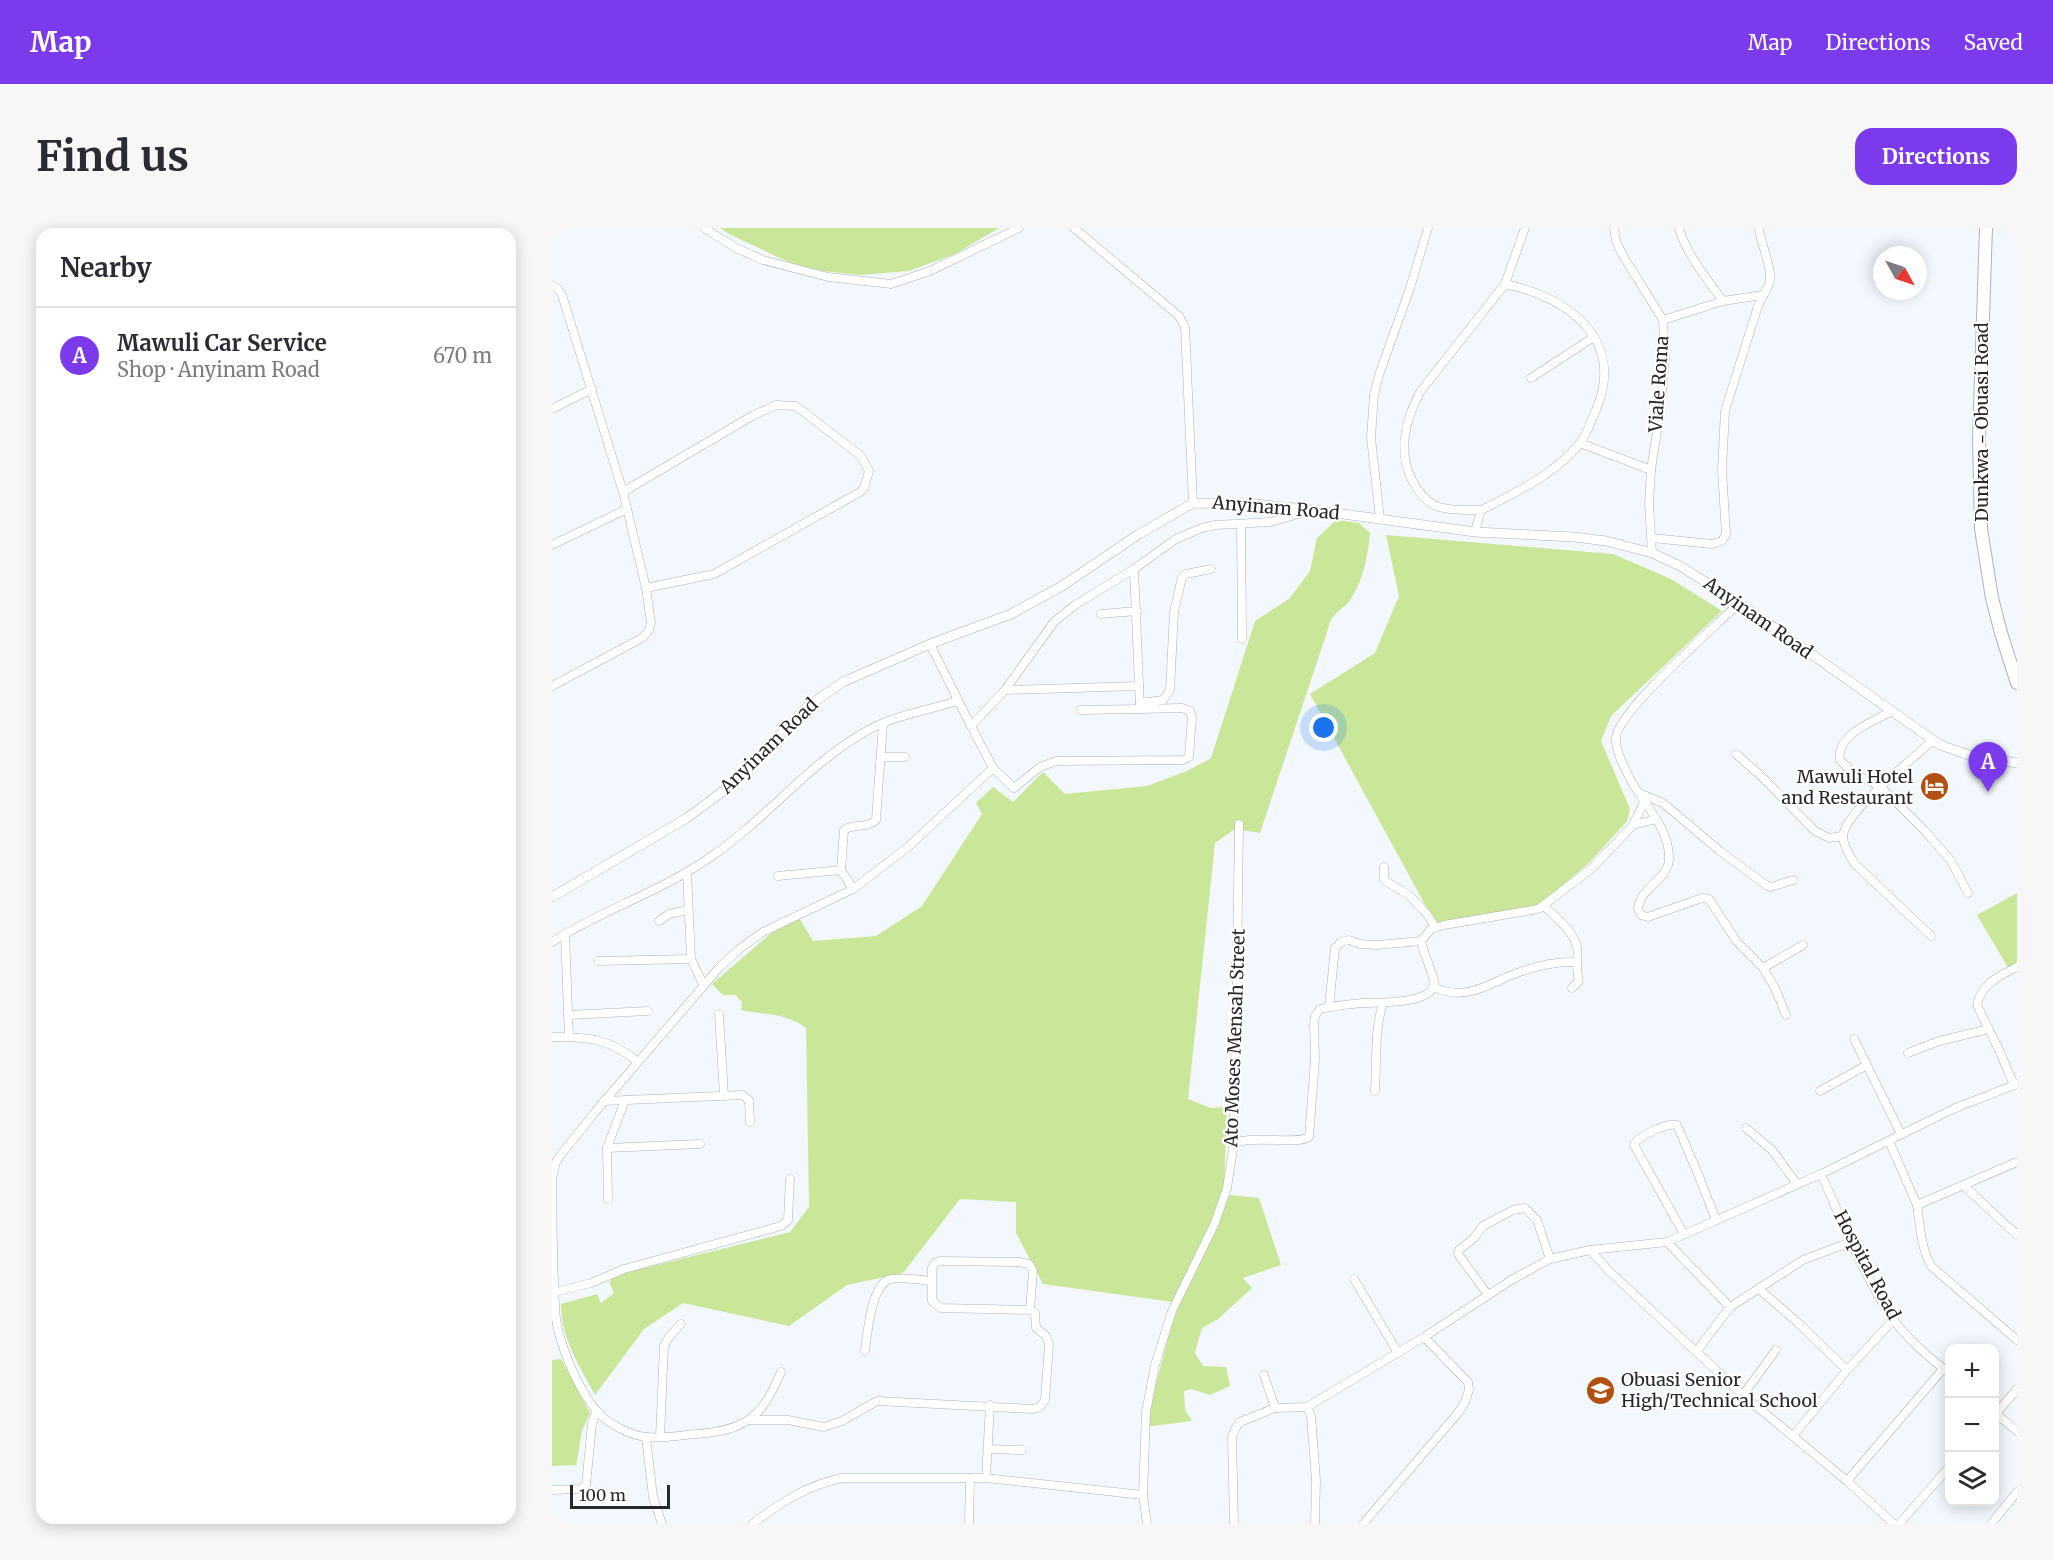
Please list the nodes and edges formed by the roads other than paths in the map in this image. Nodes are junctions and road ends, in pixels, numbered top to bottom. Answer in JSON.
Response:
{"nodes":[{"id":1,"x":704,"y":228,"type":"edge"},
{"id":2,"x":1019,"y":228,"type":"edge"},
{"id":3,"x":1074,"y":228,"type":"edge"},
{"id":4,"x":1428,"y":228,"type":"edge"},
{"id":5,"x":1525,"y":228,"type":"edge"},
{"id":6,"x":1614,"y":228,"type":"edge"},
{"id":7,"x":1679,"y":228,"type":"edge"},
{"id":8,"x":1759,"y":228,"type":"edge"},
{"id":9,"x":1986,"y":228,"type":"edge"},
{"id":10,"x":1505,"y":284,"type":"junction"},
{"id":11,"x":552,"y":285,"type":"edge"},
{"id":12,"x":1762,"y":295,"type":"junction"},
{"id":13,"x":1723,"y":301,"type":"junction"},
{"id":14,"x":1663,"y":320,"type":"junction"},
{"id":15,"x":1594,"y":337,"type":"junction"},
{"id":16,"x":1531,"y":378,"type":"dead end"},
{"id":17,"x":592,"y":389,"type":"junction"},
{"id":18,"x":552,"y":409,"type":"edge"},
{"id":19,"x":1580,"y":443,"type":"junction"},
{"id":20,"x":1651,"y":471,"type":"junction"},
{"id":21,"x":623,"y":492,"type":"junction"},
{"id":22,"x":1193,"y":503,"type":"junction"},
{"id":23,"x":627,"y":509,"type":"junction"},
{"id":24,"x":1314,"y":510,"type":"junction"},
{"id":25,"x":1481,"y":510,"type":"junction"},
{"id":26,"x":1380,"y":519,"type":"junction"},
{"id":27,"x":1240,"y":524,"type":"junction"},
{"id":28,"x":1475,"y":532,"type":"junction"},
{"id":29,"x":1652,"y":538,"type":"junction"},
{"id":30,"x":552,"y":546,"type":"edge"},
{"id":31,"x":1652,"y":553,"type":"junction"},
{"id":32,"x":1134,"y":569,"type":"junction"},
{"id":33,"x":1211,"y":569,"type":"dead end"},
{"id":34,"x":646,"y":588,"type":"junction"},
{"id":35,"x":1739,"y":603,"type":"junction"},
{"id":36,"x":1137,"y":611,"type":"junction"},
{"id":37,"x":1101,"y":614,"type":"dead end"},
{"id":38,"x":1242,"y":639,"type":"dead end"},
{"id":39,"x":930,"y":644,"type":"junction"},
{"id":40,"x":2017,"y":683,"type":"edge"},
{"id":41,"x":552,"y":686,"type":"edge"},
{"id":42,"x":1139,"y":686,"type":"junction"},
{"id":43,"x":1005,"y":690,"type":"junction"},
{"id":44,"x":957,"y":701,"type":"junction"},
{"id":45,"x":1140,"y":706,"type":"junction"},
{"id":46,"x":1081,"y":710,"type":"dead end"},
{"id":47,"x":1892,"y":711,"type":"junction"},
{"id":48,"x":883,"y":724,"type":"junction"},
{"id":49,"x":971,"y":726,"type":"junction"},
{"id":50,"x":1932,"y":741,"type":"junction"},
{"id":51,"x":1736,"y":754,"type":"dead end"},
{"id":52,"x":881,"y":757,"type":"junction"},
{"id":53,"x":905,"y":757,"type":"dead end"},
{"id":54,"x":2017,"y":763,"type":"edge"},
{"id":55,"x":993,"y":768,"type":"junction"},
{"id":56,"x":1881,"y":787,"type":"junction"},
{"id":57,"x":1639,"y":793,"type":"junction"},
{"id":58,"x":1644,"y":802,"type":"junction"},
{"id":59,"x":1656,"y":819,"type":"junction"},
{"id":60,"x":1239,"y":824,"type":"dead end"},
{"id":61,"x":1633,"y":825,"type":"junction"},
{"id":62,"x":1843,"y":836,"type":"junction"},
{"id":63,"x":1384,"y":867,"type":"dead end"},
{"id":64,"x":842,"y":870,"type":"junction"},
{"id":65,"x":687,"y":873,"type":"junction"},
{"id":66,"x":778,"y":876,"type":"dead end"},
{"id":67,"x":1793,"y":880,"type":"dead end"},
{"id":68,"x":853,"y":890,"type":"junction"},
{"id":69,"x":1968,"y":893,"type":"dead end"},
{"id":70,"x":552,"y":897,"type":"edge"},
{"id":71,"x":1544,"y":905,"type":"junction"},
{"id":72,"x":688,"y":910,"type":"junction"},
{"id":73,"x":659,"y":921,"type":"dead end"},
{"id":74,"x":1435,"y":927,"type":"junction"},
{"id":75,"x":565,"y":934,"type":"junction"},
{"id":76,"x":1931,"y":936,"type":"dead end"},
{"id":77,"x":1422,"y":941,"type":"junction"},
{"id":78,"x":552,"y":942,"type":"edge"},
{"id":79,"x":1803,"y":945,"type":"dead end"},
{"id":80,"x":691,"y":959,"type":"junction"},
{"id":81,"x":598,"y":961,"type":"dead end"},
{"id":82,"x":1576,"y":962,"type":"junction"},
{"id":83,"x":2017,"y":967,"type":"edge"},
{"id":84,"x":1763,"y":968,"type":"junction"},
{"id":85,"x":704,"y":986,"type":"junction"},
{"id":86,"x":1433,"y":987,"type":"junction"},
{"id":87,"x":1572,"y":988,"type":"dead end"},
{"id":88,"x":1383,"y":1003,"type":"junction"},
{"id":89,"x":1329,"y":1007,"type":"junction"},
{"id":90,"x":648,"y":1011,"type":"dead end"},
{"id":91,"x":719,"y":1014,"type":"dead end"},
{"id":92,"x":568,"y":1015,"type":"junction"},
{"id":93,"x":1786,"y":1015,"type":"dead end"},
{"id":94,"x":1989,"y":1029,"type":"junction"},
{"id":95,"x":552,"y":1037,"type":"edge"},
{"id":96,"x":568,"y":1037,"type":"junction"},
{"id":97,"x":1854,"y":1039,"type":"dead end"},
{"id":98,"x":1908,"y":1053,"type":"dead end"},
{"id":99,"x":638,"y":1062,"type":"junction"},
{"id":100,"x":1867,"y":1065,"type":"junction"},
{"id":101,"x":2015,"y":1085,"type":"edge"},
{"id":102,"x":1375,"y":1091,"type":"dead end"},
{"id":103,"x":1820,"y":1091,"type":"dead end"},
{"id":104,"x":724,"y":1096,"type":"junction"},
{"id":105,"x":625,"y":1100,"type":"junction"},
{"id":106,"x":604,"y":1101,"type":"junction"},
{"id":107,"x":750,"y":1122,"type":"dead end"},
{"id":108,"x":1746,"y":1128,"type":"dead end"},
{"id":109,"x":1902,"y":1134,"type":"junction"},
{"id":110,"x":1889,"y":1141,"type":"junction"},
{"id":111,"x":1234,"y":1143,"type":"junction"},
{"id":112,"x":700,"y":1144,"type":"dead end"},
{"id":113,"x":607,"y":1148,"type":"junction"},
{"id":114,"x":554,"y":1161,"type":"edge"},
{"id":115,"x":2017,"y":1162,"type":"edge"},
{"id":116,"x":1821,"y":1174,"type":"junction"},
{"id":117,"x":790,"y":1179,"type":"dead end"},
{"id":118,"x":1797,"y":1184,"type":"junction"},
{"id":119,"x":1964,"y":1186,"type":"junction"},
{"id":120,"x":608,"y":1199,"type":"dead end"},
{"id":121,"x":1917,"y":1205,"type":"junction"},
{"id":122,"x":1716,"y":1220,"type":"junction"},
{"id":123,"x":1684,"y":1234,"type":"junction"},
{"id":124,"x":2017,"y":1236,"type":"edge"},
{"id":125,"x":1667,"y":1242,"type":"junction"},
{"id":126,"x":1851,"y":1242,"type":"junction"},
{"id":127,"x":1590,"y":1250,"type":"junction"},
{"id":128,"x":1550,"y":1259,"type":"junction"},
{"id":129,"x":1354,"y":1279,"type":"dead end"},
{"id":130,"x":932,"y":1281,"type":"junction"},
{"id":131,"x":1759,"y":1289,"type":"junction"},
{"id":132,"x":555,"y":1292,"type":"junction"},
{"id":133,"x":1488,"y":1295,"type":"junction"},
{"id":134,"x":1730,"y":1307,"type":"junction"},
{"id":135,"x":1030,"y":1310,"type":"junction"},
{"id":136,"x":1894,"y":1319,"type":"junction"},
{"id":137,"x":681,"y":1324,"type":"dead end"},
{"id":138,"x":1424,"y":1336,"type":"junction"},
{"id":139,"x":2017,"y":1340,"type":"edge"},
{"id":140,"x":1776,"y":1350,"type":"dead end"},
{"id":141,"x":866,"y":1352,"type":"dead end"},
{"id":142,"x":1696,"y":1352,"type":"junction"},
{"id":143,"x":1398,"y":1353,"type":"junction"},
{"id":144,"x":1847,"y":1370,"type":"junction"},
{"id":145,"x":1945,"y":1370,"type":"edge"},
{"id":146,"x":781,"y":1372,"type":"dead end"},
{"id":147,"x":1945,"y":1372,"type":"edge"},
{"id":148,"x":1264,"y":1375,"type":"dead end"},
{"id":149,"x":2017,"y":1389,"type":"edge"},
{"id":150,"x":1743,"y":1395,"type":"junction"},
{"id":151,"x":990,"y":1405,"type":"junction"},
{"id":152,"x":1307,"y":1407,"type":"junction"},
{"id":153,"x":1275,"y":1408,"type":"junction"},
{"id":154,"x":1999,"y":1409,"type":"edge"},
{"id":155,"x":596,"y":1411,"type":"junction"},
{"id":156,"x":1999,"y":1417,"type":"edge"},
{"id":157,"x":750,"y":1420,"type":"junction"},
{"id":158,"x":2017,"y":1431,"type":"edge"},
{"id":159,"x":1793,"y":1436,"type":"junction"},
{"id":160,"x":646,"y":1437,"type":"junction"},
{"id":161,"x":660,"y":1437,"type":"junction"},
{"id":162,"x":988,"y":1449,"type":"junction"},
{"id":163,"x":1022,"y":1450,"type":"dead end"},
{"id":164,"x":1945,"y":1471,"type":"edge"},
{"id":165,"x":970,"y":1478,"type":"junction"},
{"id":166,"x":987,"y":1478,"type":"junction"},
{"id":167,"x":1847,"y":1481,"type":"junction"},
{"id":168,"x":552,"y":1490,"type":"edge"},
{"id":169,"x":2017,"y":1492,"type":"edge"},
{"id":170,"x":1143,"y":1495,"type":"junction"},
{"id":171,"x":662,"y":1524,"type":"edge"},
{"id":172,"x":752,"y":1524,"type":"edge"},
{"id":173,"x":969,"y":1524,"type":"edge"},
{"id":174,"x":1147,"y":1524,"type":"edge"},
{"id":175,"x":1234,"y":1524,"type":"edge"},
{"id":176,"x":1315,"y":1524,"type":"edge"},
{"id":177,"x":1363,"y":1524,"type":"edge"},
{"id":178,"x":1897,"y":1524,"type":"edge"},
{"id":179,"x":1991,"y":1524,"type":"edge"}],
"edges":[{"from":1,"to":2,"type":"street"},
{"from":3,"to":22,"type":"street"},
{"from":4,"to":26,"type":"street"},
{"from":5,"to":10,"type":"street"},
{"from":6,"to":14,"type":"street","name":"Viale Roma"},
{"from":7,"to":13,"type":"street"},
{"from":8,"to":12,"type":"street"},
{"from":9,"to":40,"type":"main road","name":"Dunkwa - Obuasi Road"},
{"from":10,"to":15,"type":"street"},
{"from":10,"to":25,"type":"street"},
{"from":11,"to":17,"type":"street"},
{"from":12,"to":13,"type":"street"},
{"from":12,"to":29,"type":"street"},
{"from":13,"to":14,"type":"street"},
{"from":14,"to":20,"type":"street","name":"Viale Roma"},
{"from":15,"to":16,"type":"street"},
{"from":15,"to":19,"type":"street"},
{"from":17,"to":18,"type":"street"},
{"from":17,"to":21,"type":"street"},
{"from":19,"to":20,"type":"street"},
{"from":19,"to":25,"type":"street"},
{"from":20,"to":29,"type":"street","name":"Viale Roma"},
{"from":21,"to":23,"type":"street"},
{"from":21,"to":34,"type":"street"},
{"from":22,"to":24,"type":"street","name":"Anyinam Road"},
{"from":22,"to":39,"type":"street","name":"Anyinam Road"},
{"from":23,"to":30,"type":"street"},
{"from":23,"to":34,"type":"street"},
{"from":24,"to":26,"type":"street","name":"Anyinam Road"},
{"from":24,"to":27,"type":"street"},
{"from":25,"to":28,"type":"street"},
{"from":26,"to":28,"type":"street","name":"Anyinam Road"},
{"from":27,"to":32,"type":"street"},
{"from":27,"to":38,"type":"street"},
{"from":28,"to":31,"type":"street","name":"Anyinam Road"},
{"from":29,"to":31,"type":"street","name":"Viale Roma"},
{"from":31,"to":35,"type":"street","name":"Anyinam Road"},
{"from":32,"to":36,"type":"street"},
{"from":32,"to":43,"type":"street"},
{"from":33,"to":45,"type":"street"},
{"from":34,"to":41,"type":"street"},
{"from":35,"to":47,"type":"street","name":"Anyinam Road"},
{"from":35,"to":57,"type":"street"},
{"from":36,"to":37,"type":"street"},
{"from":36,"to":42,"type":"street"},
{"from":39,"to":44,"type":"street"},
{"from":39,"to":70,"type":"street","name":"Anyinam Road"},
{"from":42,"to":43,"type":"street"},
{"from":42,"to":45,"type":"street"},
{"from":43,"to":49,"type":"street"},
{"from":44,"to":48,"type":"street"},
{"from":44,"to":49,"type":"street"},
{"from":45,"to":46,"type":"street"},
{"from":45,"to":55,"type":"street"},
{"from":47,"to":50,"type":"street","name":"Anyinam Road"},
{"from":47,"to":56,"type":"street"},
{"from":48,"to":52,"type":"street"},
{"from":48,"to":65,"type":"street"},
{"from":49,"to":55,"type":"street"},
{"from":50,"to":54,"type":"street","name":"Anyinam Road"},
{"from":50,"to":56,"type":"street"},
{"from":51,"to":62,"type":"street"},
{"from":52,"to":53,"type":"street"},
{"from":52,"to":64,"type":"street"},
{"from":55,"to":68,"type":"street"},
{"from":56,"to":62,"type":"street"},
{"from":56,"to":69,"type":"street"},
{"from":57,"to":58,"type":"street"},
{"from":57,"to":67,"type":"street"},
{"from":58,"to":59,"type":"street"},
{"from":58,"to":61,"type":"street"},
{"from":59,"to":61,"type":"street"},
{"from":59,"to":84,"type":"street"},
{"from":60,"to":111,"type":"street","name":"Ato Moses Mensah Street"},
{"from":61,"to":71,"type":"street"},
{"from":62,"to":76,"type":"street"},
{"from":63,"to":74,"type":"street"},
{"from":64,"to":66,"type":"street"},
{"from":64,"to":68,"type":"street"},
{"from":65,"to":72,"type":"street"},
{"from":65,"to":75,"type":"street"},
{"from":68,"to":85,"type":"street"},
{"from":71,"to":74,"type":"street"},
{"from":71,"to":82,"type":"street"},
{"from":72,"to":73,"type":"street"},
{"from":72,"to":80,"type":"street"},
{"from":74,"to":77,"type":"street"},
{"from":75,"to":78,"type":"street"},
{"from":75,"to":92,"type":"street"},
{"from":77,"to":86,"type":"street"},
{"from":77,"to":89,"type":"street"},
{"from":79,"to":84,"type":"street"},
{"from":80,"to":81,"type":"street"},
{"from":80,"to":85,"type":"street"},
{"from":82,"to":86,"type":"street"},
{"from":82,"to":87,"type":"street"},
{"from":83,"to":94,"type":"street"},
{"from":84,"to":93,"type":"street"},
{"from":85,"to":99,"type":"street"},
{"from":86,"to":88,"type":"street"},
{"from":88,"to":89,"type":"street"},
{"from":88,"to":102,"type":"street"},
{"from":89,"to":111,"type":"street"},
{"from":90,"to":92,"type":"street"},
{"from":91,"to":104,"type":"street"},
{"from":92,"to":96,"type":"street"},
{"from":94,"to":98,"type":"street"},
{"from":94,"to":101,"type":"street"},
{"from":95,"to":96,"type":"street"},
{"from":96,"to":99,"type":"street"},
{"from":97,"to":100,"type":"street"},
{"from":99,"to":106,"type":"street"},
{"from":100,"to":103,"type":"street"},
{"from":100,"to":109,"type":"street"},
{"from":101,"to":109,"type":"street"},
{"from":104,"to":105,"type":"street"},
{"from":104,"to":107,"type":"street"},
{"from":105,"to":106,"type":"street"},
{"from":105,"to":113,"type":"street"},
{"from":106,"to":114,"type":"street"},
{"from":108,"to":118,"type":"street"},
{"from":109,"to":110,"type":"street"},
{"from":110,"to":116,"type":"street"},
{"from":110,"to":121,"type":"street"},
{"from":111,"to":170,"type":"street","name":"Ato Moses Mensah Street"},
{"from":112,"to":113,"type":"street"},
{"from":113,"to":120,"type":"street"},
{"from":114,"to":132,"type":"street"},
{"from":115,"to":119,"type":"street"},
{"from":116,"to":118,"type":"street"},
{"from":116,"to":126,"type":"street","name":"Hospital Road"},
{"from":117,"to":132,"type":"street"},
{"from":118,"to":122,"type":"street"},
{"from":119,"to":121,"type":"street"},
{"from":119,"to":124,"type":"street"},
{"from":121,"to":139,"type":"street"},
{"from":122,"to":123,"type":"street"},
{"from":122,"to":123,"type":"street"},
{"from":123,"to":125,"type":"street"},
{"from":125,"to":127,"type":"street"},
{"from":125,"to":134,"type":"street"},
{"from":126,"to":131,"type":"street"},
{"from":126,"to":136,"type":"street","name":"Hospital Road"},
{"from":127,"to":128,"type":"street"},
{"from":127,"to":142,"type":"street"},
{"from":128,"to":133,"type":"street"},
{"from":128,"to":133,"type":"street"},
{"from":129,"to":143,"type":"street"},
{"from":130,"to":135,"type":"street"},
{"from":130,"to":135,"type":"street"},
{"from":130,"to":141,"type":"street"},
{"from":131,"to":134,"type":"street"},
{"from":131,"to":144,"type":"street"},
{"from":132,"to":155,"type":"street"},
{"from":133,"to":138,"type":"street"},
{"from":134,"to":142,"type":"street"},
{"from":135,"to":151,"type":"street"},
{"from":136,"to":144,"type":"street"},
{"from":136,"to":145,"type":"street","name":"Hospital Road"},
{"from":137,"to":161,"type":"street"},
{"from":138,"to":143,"type":"street"},
{"from":138,"to":177,"type":"street"},
{"from":140,"to":150,"type":"street"},
{"from":142,"to":150,"type":"street"},
{"from":143,"to":152,"type":"street"},
{"from":144,"to":159,"type":"street"},
{"from":146,"to":157,"type":"street"},
{"from":147,"to":167,"type":"street"},
{"from":148,"to":153,"type":"street"},
{"from":149,"to":154,"type":"street"},
{"from":150,"to":159,"type":"street"},
{"from":151,"to":157,"type":"street"},
{"from":151,"to":162,"type":"street"},
{"from":152,"to":153,"type":"street"},
{"from":152,"to":176,"type":"street"},
{"from":153,"to":175,"type":"street"},
{"from":155,"to":160,"type":"street"},
{"from":155,"to":168,"type":"street"},
{"from":156,"to":158,"type":"street"},
{"from":157,"to":161,"type":"street"},
{"from":159,"to":167,"type":"street"},
{"from":160,"to":161,"type":"street"},
{"from":160,"to":171,"type":"street"},
{"from":162,"to":163,"type":"street"},
{"from":162,"to":166,"type":"street"},
{"from":164,"to":178,"type":"street"},
{"from":165,"to":166,"type":"street"},
{"from":165,"to":172,"type":"street"},
{"from":165,"to":173,"type":"street"},
{"from":166,"to":170,"type":"street"},
{"from":167,"to":178,"type":"street"},
{"from":169,"to":179,"type":"street"},
{"from":170,"to":174,"type":"street","name":"Ato Moses Mensah Street"}]}
